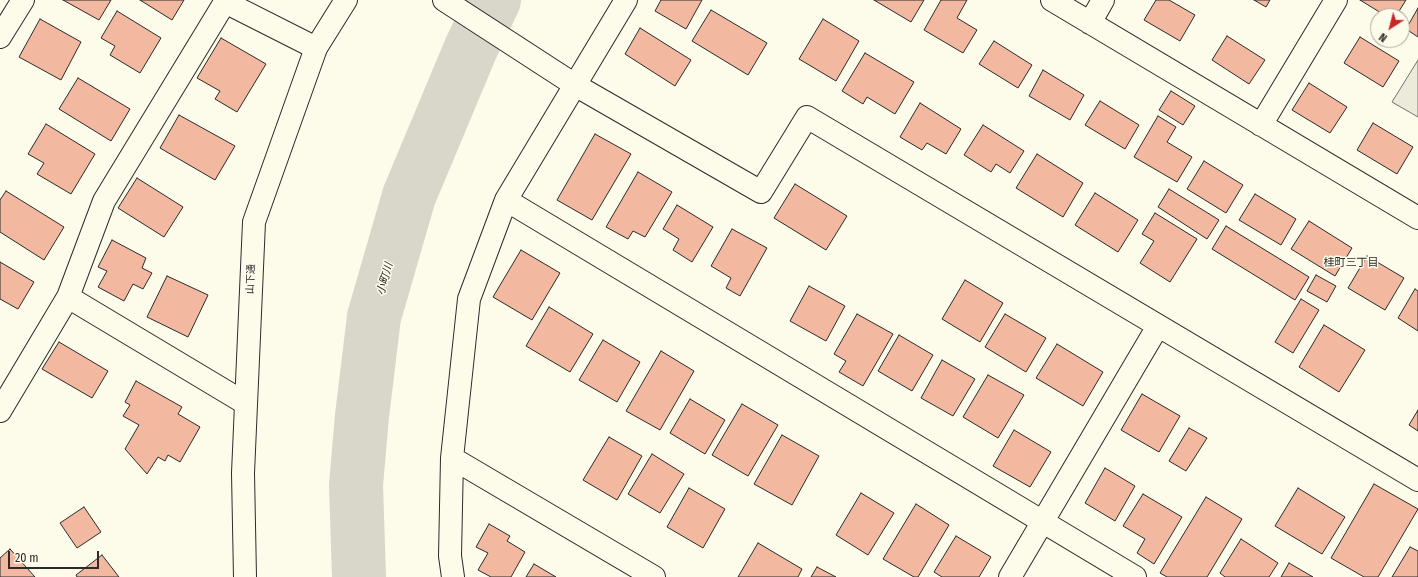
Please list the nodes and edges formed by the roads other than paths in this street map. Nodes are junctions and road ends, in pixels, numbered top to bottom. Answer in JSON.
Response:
{"nodes":[{"id":1,"x":23,"y":0,"type":"edge"},
{"id":2,"x":346,"y":0,"type":"edge"},
{"id":3,"x":444,"y":0,"type":"edge"},
{"id":4,"x":626,"y":0,"type":"edge"},
{"id":5,"x":1052,"y":0,"type":"edge"},
{"id":6,"x":1103,"y":0,"type":"edge"},
{"id":7,"x":1336,"y":0,"type":"edge"},
{"id":8,"x":1090,"y":23,"type":"junction"},
{"id":9,"x":0,"y":37,"type":"edge"},
{"id":10,"x":316,"y":48,"type":"junction"},
{"id":11,"x":575,"y":85,"type":"junction"},
{"id":12,"x":1261,"y":125,"type":"junction"},
{"id":13,"x":506,"y":200,"type":"junction"},
{"id":14,"x":1418,"y":218,"type":"edge"},
{"id":15,"x":68,"y":297,"type":"junction"},
{"id":16,"x":1158,"y":326,"type":"junction"},
{"id":17,"x":245,"y":402,"type":"junction"},
{"id":18,"x":0,"y":411,"type":"edge"},
{"id":19,"x":452,"y":458,"type":"junction"},
{"id":20,"x":1418,"y":480,"type":"edge"},
{"id":21,"x":1042,"y":522,"type":"junction"},
{"id":22,"x":246,"y":577,"type":"edge"},
{"id":23,"x":453,"y":577,"type":"edge"},
{"id":24,"x":654,"y":577,"type":"edge"},
{"id":25,"x":1010,"y":577,"type":"edge"},
{"id":26,"x":1135,"y":577,"type":"edge"}],
"edges":[{"from":1,"to":9,"type":"street"},
{"from":2,"to":10,"type":"street","name":"山下通"},
{"from":3,"to":11,"type":"street"},
{"from":4,"to":11,"type":"street"},
{"from":5,"to":8,"type":"street"},
{"from":6,"to":8,"type":"street"},
{"from":7,"to":12,"type":"street"},
{"from":8,"to":12,"type":"street"},
{"from":10,"to":15,"type":"street"},
{"from":10,"to":17,"type":"street","name":"山下通"},
{"from":11,"to":13,"type":"street"},
{"from":11,"to":16,"type":"street"},
{"from":12,"to":14,"type":"street"},
{"from":13,"to":19,"type":"street"},
{"from":13,"to":21,"type":"street"},
{"from":15,"to":17,"type":"street"},
{"from":15,"to":18,"type":"street"},
{"from":16,"to":20,"type":"street"},
{"from":16,"to":21,"type":"street"},
{"from":17,"to":22,"type":"street","name":"山下通"},
{"from":19,"to":23,"type":"street"},
{"from":19,"to":24,"type":"street"},
{"from":21,"to":25,"type":"street"},
{"from":21,"to":26,"type":"street"}]}
